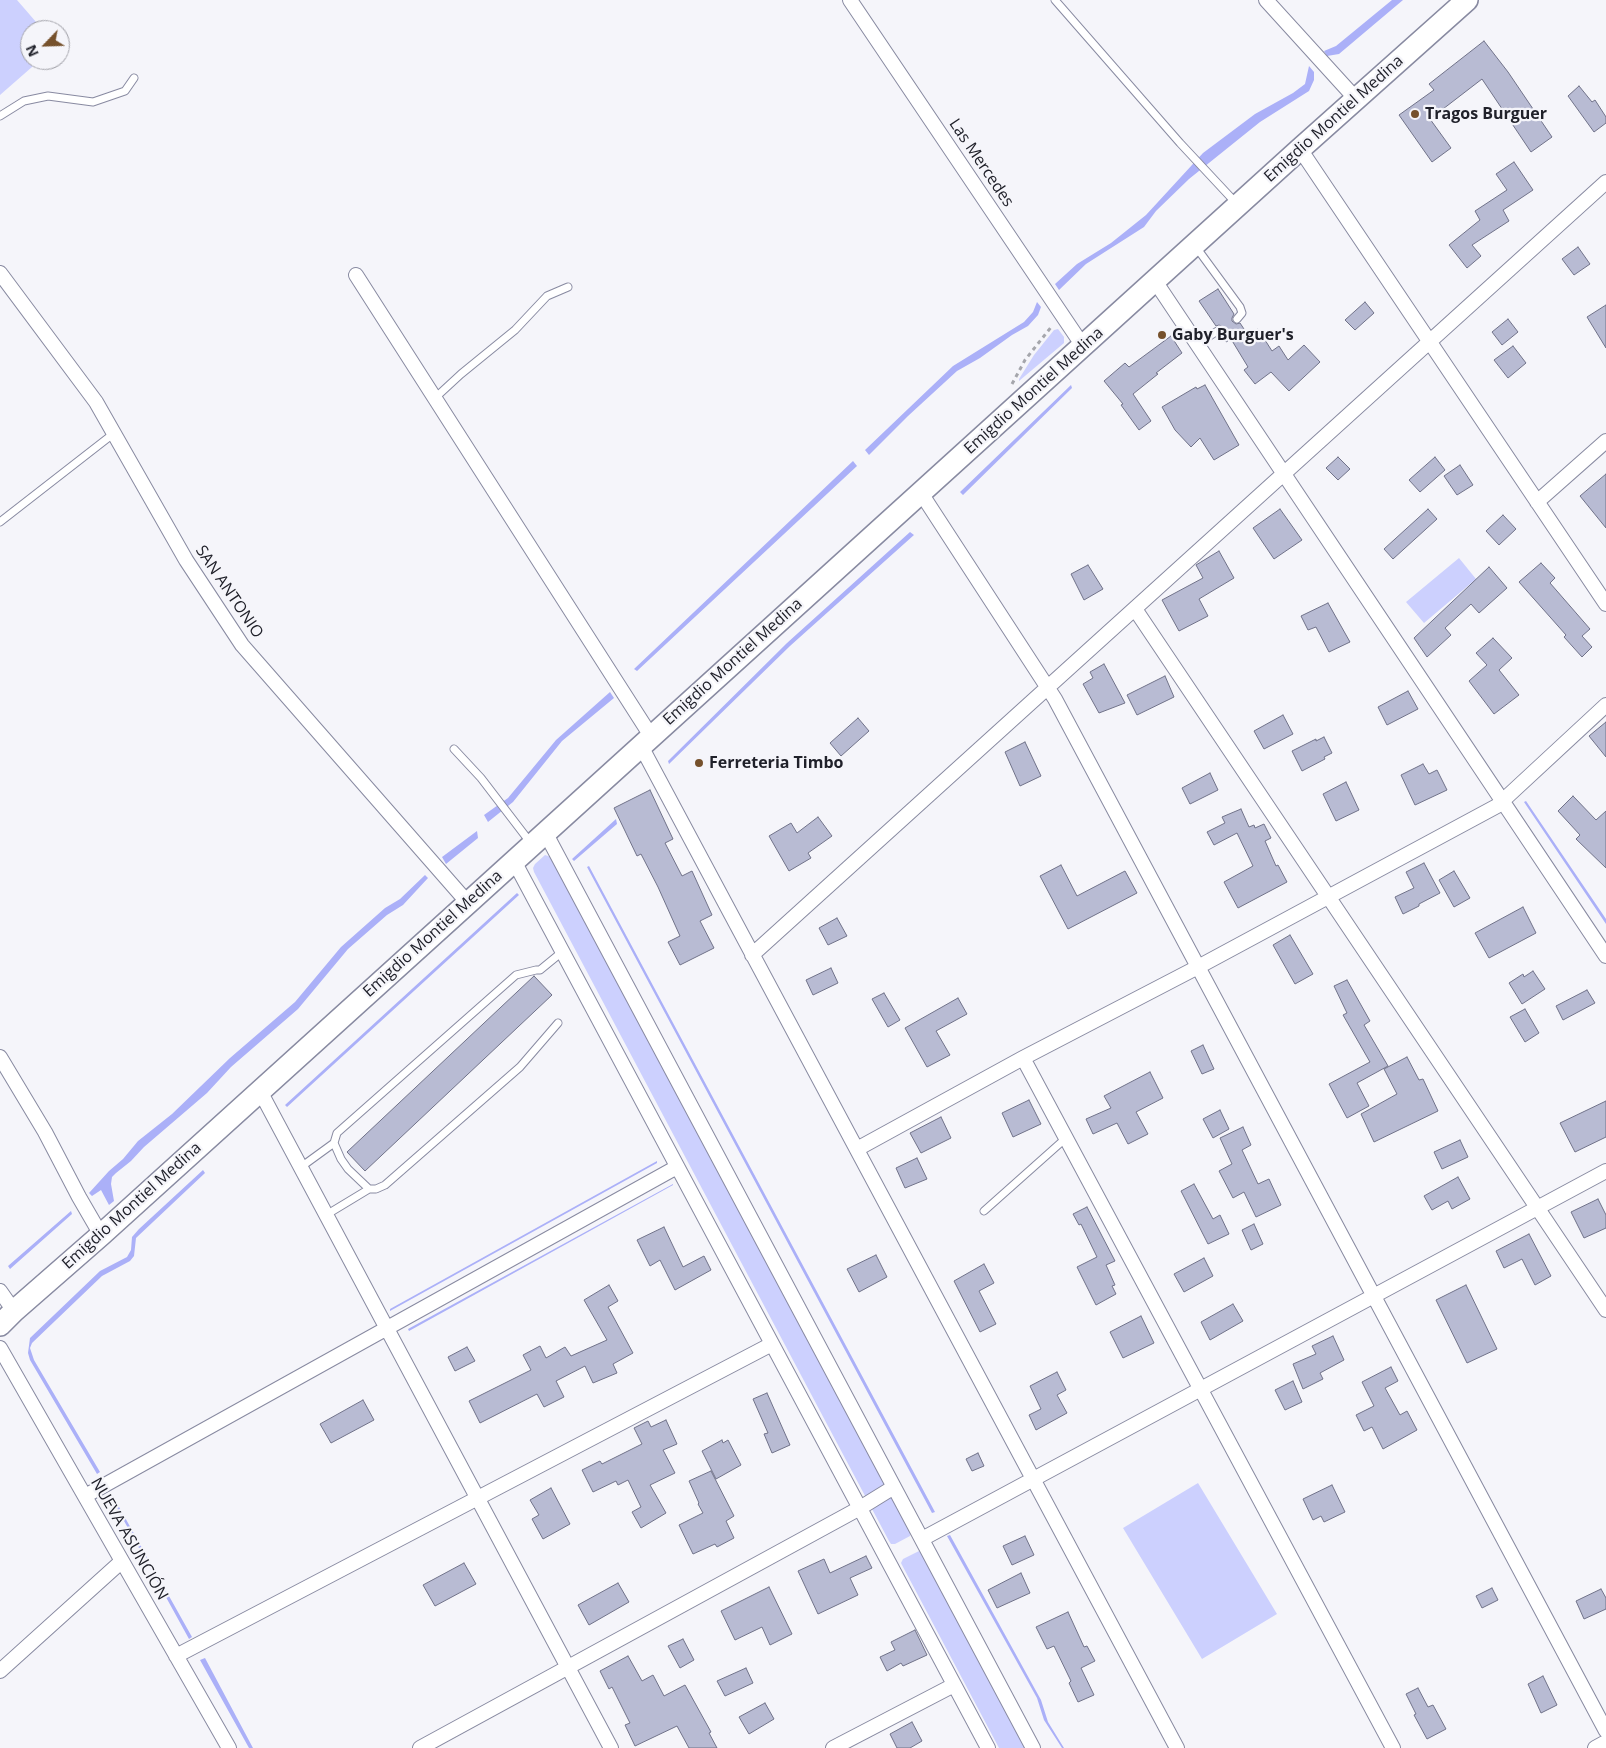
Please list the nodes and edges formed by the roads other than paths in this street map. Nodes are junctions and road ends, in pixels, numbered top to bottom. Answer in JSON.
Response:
{"nodes":[{"id":1,"x":850,"y":0,"type":"edge"},
{"id":2,"x":1055,"y":0,"type":"edge"},
{"id":3,"x":1266,"y":0,"type":"edge"},
{"id":4,"x":1467,"y":0,"type":"edge"},
{"id":5,"x":134,"y":78,"type":"dead end"},
{"id":6,"x":1356,"y":99,"type":"junction"},
{"id":7,"x":0,"y":116,"type":"edge"},
{"id":8,"x":1300,"y":148,"type":"junction"},
{"id":9,"x":1606,"y":182,"type":"edge"},
{"id":10,"x":1238,"y":205,"type":"junction"},
{"id":11,"x":1194,"y":245,"type":"junction"},
{"id":12,"x":0,"y":273,"type":"edge"},
{"id":13,"x":356,"y":275,"type":"dead end"},
{"id":14,"x":1155,"y":281,"type":"junction"},
{"id":15,"x":568,"y":287,"type":"dead end"},
{"id":16,"x":1237,"y":319,"type":"dead end"},
{"id":17,"x":1219,"y":330,"type":"dead end"},
{"id":18,"x":1430,"y":342,"type":"junction"},
{"id":19,"x":1197,"y":344,"type":"junction"},
{"id":20,"x":1083,"y":346,"type":"junction"},
{"id":21,"x":435,"y":398,"type":"junction"},
{"id":22,"x":113,"y":434,"type":"junction"},
{"id":23,"x":1606,"y":441,"type":"edge"},
{"id":24,"x":1284,"y":474,"type":"junction"},
{"id":25,"x":921,"y":493,"type":"junction"},
{"id":26,"x":1537,"y":502,"type":"junction"},
{"id":27,"x":0,"y":522,"type":"edge"},
{"id":28,"x":1606,"y":604,"type":"edge"},
{"id":29,"x":1135,"y":609,"type":"junction"},
{"id":30,"x":1048,"y":688,"type":"junction"},
{"id":31,"x":1606,"y":705,"type":"edge"},
{"id":32,"x":646,"y":741,"type":"junction"},
{"id":33,"x":454,"y":749,"type":"dead end"},
{"id":34,"x":1502,"y":802,"type":"junction"},
{"id":35,"x":539,"y":838,"type":"junction"},
{"id":36,"x":514,"y":861,"type":"junction"},
{"id":37,"x":1328,"y":897,"type":"junction"},
{"id":38,"x":468,"y":903,"type":"junction"},
{"id":39,"x":562,"y":952,"type":"junction"},
{"id":40,"x":752,"y":955,"type":"junction"},
{"id":41,"x":1606,"y":956,"type":"edge"},
{"id":42,"x":1198,"y":967,"type":"junction"},
{"id":43,"x":558,"y":1023,"type":"dead end"},
{"id":44,"x":0,"y":1057,"type":"edge"},
{"id":45,"x":1023,"y":1058,"type":"junction"},
{"id":46,"x":260,"y":1091,"type":"junction"},
{"id":47,"x":1066,"y":1138,"type":"junction"},
{"id":48,"x":334,"y":1143,"type":"junction"},
{"id":49,"x":857,"y":1149,"type":"junction"},
{"id":50,"x":301,"y":1167,"type":"junction"},
{"id":51,"x":677,"y":1167,"type":"junction"},
{"id":52,"x":1606,"y":1171,"type":"edge"},
{"id":53,"x":369,"y":1189,"type":"junction"},
{"id":54,"x":1538,"y":1208,"type":"junction"},
{"id":55,"x":984,"y":1211,"type":"dead end"},
{"id":56,"x":326,"y":1214,"type":"junction"},
{"id":57,"x":101,"y":1235,"type":"junction"},
{"id":58,"x":0,"y":1290,"type":"edge"},
{"id":59,"x":1374,"y":1296,"type":"junction"},
{"id":60,"x":1606,"y":1310,"type":"edge"},
{"id":61,"x":7,"y":1318,"type":"edge"},
{"id":62,"x":387,"y":1328,"type":"junction"},
{"id":63,"x":772,"y":1344,"type":"junction"},
{"id":64,"x":0,"y":1348,"type":"edge"},
{"id":65,"x":1201,"y":1389,"type":"junction"},
{"id":66,"x":1034,"y":1479,"type":"junction"},
{"id":67,"x":894,"y":1487,"type":"junction"},
{"id":68,"x":85,"y":1496,"type":"junction"},
{"id":69,"x":477,"y":1498,"type":"junction"},
{"id":70,"x":860,"y":1508,"type":"junction"},
{"id":71,"x":922,"y":1539,"type":"junction"},
{"id":72,"x":122,"y":1561,"type":"junction"},
{"id":73,"x":176,"y":1656,"type":"junction"},
{"id":74,"x":568,"y":1668,"type":"junction"},
{"id":75,"x":0,"y":1671,"type":"edge"},
{"id":76,"x":954,"y":1685,"type":"junction"},
{"id":77,"x":1606,"y":1731,"type":"edge"},
{"id":78,"x":1606,"y":1742,"type":"edge"},
{"id":79,"x":228,"y":1748,"type":"edge"},
{"id":80,"x":420,"y":1748,"type":"edge"},
{"id":81,"x":611,"y":1748,"type":"edge"},
{"id":82,"x":833,"y":1748,"type":"edge"},
{"id":83,"x":988,"y":1748,"type":"edge"},
{"id":84,"x":1033,"y":1748,"type":"edge"},
{"id":85,"x":1177,"y":1748,"type":"edge"},
{"id":86,"x":1393,"y":1748,"type":"edge"},
{"id":87,"x":1595,"y":1748,"type":"edge"}],
"edges":[{"from":1,"to":20,"type":"street","name":"Las Mercedes"},
{"from":2,"to":10,"type":"lane"},
{"from":3,"to":6,"type":"street"},
{"from":4,"to":6,"type":"main road","name":"Emigdio Montiel Medina"},
{"from":5,"to":7,"type":"lane"},
{"from":6,"to":8,"type":"main road","name":"Emigdio Montiel Medina"},
{"from":8,"to":10,"type":"main road","name":"Emigdio Montiel Medina"},
{"from":8,"to":18,"type":"street"},
{"from":9,"to":18,"type":"street"},
{"from":10,"to":11,"type":"main road","name":"Emigdio Montiel Medina"},
{"from":11,"to":14,"type":"main road","name":"Emigdio Montiel Medina"},
{"from":11,"to":16,"type":"lane"},
{"from":12,"to":22,"type":"street","name":"SAN ANTONIO"},
{"from":13,"to":21,"type":"street"},
{"from":14,"to":19,"type":"street"},
{"from":14,"to":20,"type":"main road","name":"Emigdio Montiel Medina"},
{"from":15,"to":21,"type":"lane"},
{"from":17,"to":19,"type":"lane"},
{"from":18,"to":24,"type":"street"},
{"from":18,"to":26,"type":"street"},
{"from":19,"to":24,"type":"street"},
{"from":20,"to":25,"type":"main road","name":"Emigdio Montiel Medina"},
{"from":21,"to":32,"type":"street"},
{"from":22,"to":27,"type":"lane"},
{"from":22,"to":38,"type":"street","name":"SAN ANTONIO"},
{"from":23,"to":26,"type":"street"},
{"from":24,"to":29,"type":"street"},
{"from":24,"to":34,"type":"street"},
{"from":25,"to":30,"type":"street"},
{"from":25,"to":32,"type":"main road","name":"Emigdio Montiel Medina"},
{"from":26,"to":28,"type":"street"},
{"from":29,"to":30,"type":"street"},
{"from":29,"to":37,"type":"street"},
{"from":30,"to":40,"type":"street"},
{"from":30,"to":42,"type":"street"},
{"from":31,"to":34,"type":"street"},
{"from":32,"to":35,"type":"main road","name":"Emigdio Montiel Medina"},
{"from":32,"to":40,"type":"street"},
{"from":33,"to":35,"type":"lane"},
{"from":34,"to":37,"type":"street"},
{"from":34,"to":41,"type":"street"},
{"from":35,"to":36,"type":"main road","name":"Emigdio Montiel Medina"},
{"from":35,"to":67,"type":"street"},
{"from":36,"to":38,"type":"main road","name":"Emigdio Montiel Medina"},
{"from":36,"to":39,"type":"street"},
{"from":37,"to":42,"type":"street"},
{"from":37,"to":54,"type":"street"},
{"from":38,"to":46,"type":"main road","name":"Emigdio Montiel Medina"},
{"from":39,"to":48,"type":"lane"},
{"from":39,"to":51,"type":"street"},
{"from":40,"to":49,"type":"street"},
{"from":42,"to":45,"type":"street"},
{"from":42,"to":59,"type":"street"},
{"from":43,"to":53,"type":"lane"},
{"from":44,"to":57,"type":"street"},
{"from":45,"to":47,"type":"street"},
{"from":45,"to":49,"type":"street"},
{"from":46,"to":50,"type":"street"},
{"from":46,"to":57,"type":"main road","name":"Emigdio Montiel Medina"},
{"from":47,"to":55,"type":"lane"},
{"from":47,"to":65,"type":"street"},
{"from":48,"to":50,"type":"lane"},
{"from":48,"to":53,"type":"lane"},
{"from":49,"to":66,"type":"street"},
{"from":50,"to":56,"type":"street"},
{"from":51,"to":62,"type":"street"},
{"from":51,"to":63,"type":"street"},
{"from":52,"to":54,"type":"street"},
{"from":53,"to":56,"type":"lane"},
{"from":54,"to":59,"type":"street"},
{"from":54,"to":60,"type":"street"},
{"from":56,"to":62,"type":"street"},
{"from":57,"to":61,"type":"main road","name":"Emigdio Montiel Medina"},
{"from":58,"to":61,"type":"street"},
{"from":59,"to":65,"type":"street"},
{"from":59,"to":77,"type":"street"},
{"from":62,"to":68,"type":"street"},
{"from":62,"to":69,"type":"street"},
{"from":63,"to":69,"type":"street"},
{"from":63,"to":70,"type":"street"},
{"from":64,"to":68,"type":"street","name":"NUEVA ASUNCIÓN"},
{"from":65,"to":66,"type":"street"},
{"from":65,"to":86,"type":"street"},
{"from":66,"to":71,"type":"street"},
{"from":66,"to":85,"type":"street"},
{"from":67,"to":70,"type":"street"},
{"from":67,"to":71,"type":"street"},
{"from":68,"to":72,"type":"street","name":"NUEVA ASUNCIÓN"},
{"from":69,"to":73,"type":"street"},
{"from":69,"to":74,"type":"street"},
{"from":70,"to":74,"type":"street"},
{"from":70,"to":76,"type":"street"},
{"from":71,"to":84,"type":"street"},
{"from":72,"to":73,"type":"street","name":"NUEVA ASUNCIÓN"},
{"from":72,"to":75,"type":"street"},
{"from":73,"to":79,"type":"street","name":"NUEVA ASUNCIÓN"},
{"from":74,"to":80,"type":"street"},
{"from":74,"to":81,"type":"street"},
{"from":76,"to":82,"type":"street"},
{"from":76,"to":83,"type":"street"},
{"from":78,"to":87,"type":"street"}]}
